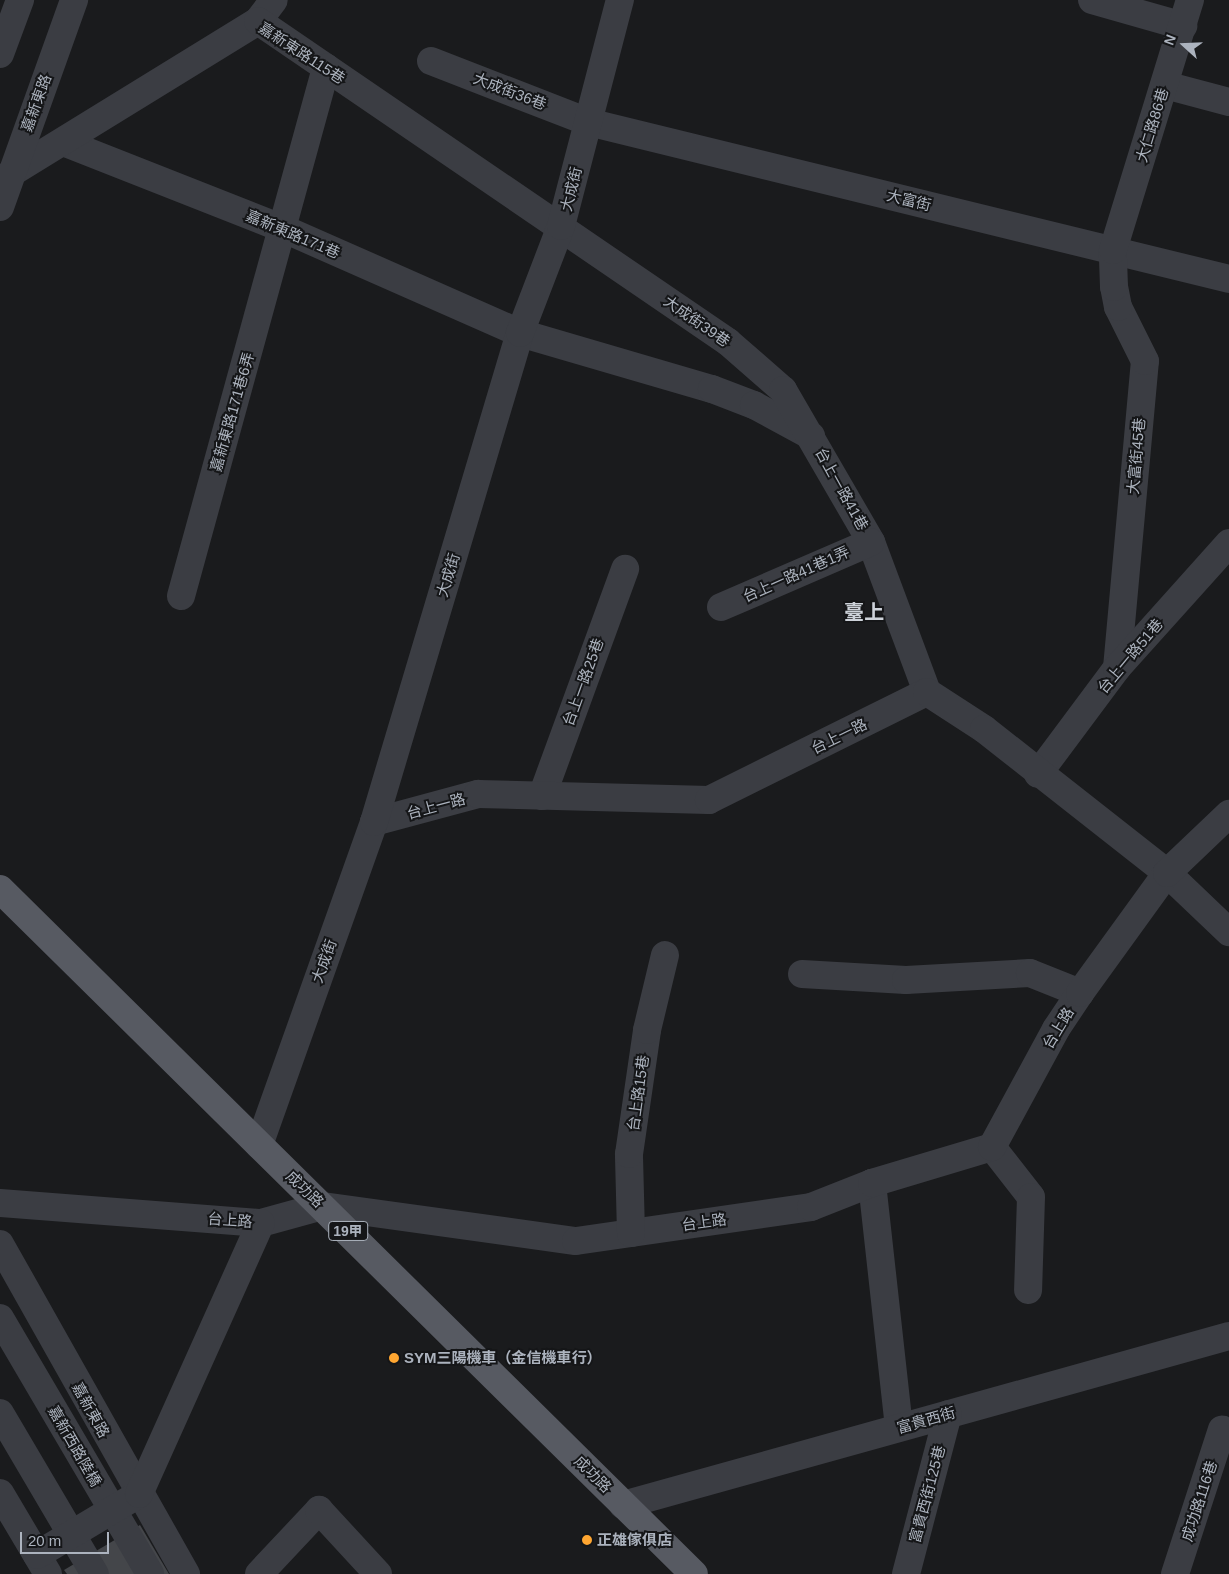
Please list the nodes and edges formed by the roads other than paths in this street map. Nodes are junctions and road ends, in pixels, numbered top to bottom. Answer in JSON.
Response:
{"nodes":[{"id":1,"x":20,"y":0,"type":"edge"},
{"id":2,"x":74,"y":0,"type":"edge"},
{"id":3,"x":274,"y":0,"type":"edge"},
{"id":4,"x":620,"y":0,"type":"edge"},
{"id":5,"x":1092,"y":0,"type":"edge"},
{"id":6,"x":1190,"y":0,"type":"edge"},
{"id":7,"x":258,"y":21,"type":"junction"},
{"id":8,"x":1183,"y":26,"type":"junction"},
{"id":9,"x":0,"y":54,"type":"edge"},
{"id":10,"x":431,"y":61,"type":"dead end"},
{"id":11,"x":326,"y":68,"type":"junction"},
{"id":12,"x":1165,"y":85,"type":"junction"},
{"id":13,"x":1229,"y":102,"type":"edge"},
{"id":14,"x":588,"y":122,"type":"junction"},
{"id":15,"x":63,"y":142,"type":"junction"},
{"id":16,"x":12,"y":174,"type":"junction"},
{"id":17,"x":0,"y":207,"type":"edge"},
{"id":18,"x":561,"y":226,"type":"junction"},
{"id":19,"x":284,"y":229,"type":"junction"},
{"id":20,"x":1113,"y":250,"type":"junction"},
{"id":21,"x":1229,"y":279,"type":"edge"},
{"id":22,"x":520,"y":333,"type":"junction"},
{"id":23,"x":813,"y":436,"type":"junction"},
{"id":24,"x":871,"y":542,"type":"junction"},
{"id":25,"x":1229,"y":544,"type":"edge"},
{"id":26,"x":625,"y":569,"type":"dead end"},
{"id":27,"x":181,"y":596,"type":"dead end"},
{"id":28,"x":721,"y":607,"type":"dead end"},
{"id":29,"x":1117,"y":668,"type":"junction"},
{"id":30,"x":928,"y":692,"type":"junction"},
{"id":31,"x":1038,"y":774,"type":"junction"},
{"id":32,"x":542,"y":796,"type":"junction"},
{"id":33,"x":1229,"y":814,"type":"edge"},
{"id":34,"x":374,"y":822,"type":"junction"},
{"id":35,"x":1167,"y":873,"type":"junction"},
{"id":36,"x":0,"y":889,"type":"edge"},
{"id":37,"x":1220,"y":905,"type":"edge"},
{"id":38,"x":1229,"y":932,"type":"edge"},
{"id":39,"x":665,"y":956,"type":"dead end"},
{"id":40,"x":802,"y":974,"type":"dead end"},
{"id":41,"x":1080,"y":993,"type":"junction"},
{"id":42,"x":259,"y":1145,"type":"junction"},
{"id":43,"x":992,"y":1147,"type":"junction"},
{"id":44,"x":872,"y":1183,"type":"junction"},
{"id":45,"x":0,"y":1203,"type":"edge"},
{"id":46,"x":323,"y":1206,"type":"junction"},
{"id":47,"x":261,"y":1223,"type":"junction"},
{"id":48,"x":631,"y":1233,"type":"junction"},
{"id":49,"x":0,"y":1244,"type":"edge"},
{"id":50,"x":1028,"y":1290,"type":"dead end"},
{"id":51,"x":0,"y":1318,"type":"edge"},
{"id":52,"x":1229,"y":1336,"type":"edge"},
{"id":53,"x":0,"y":1413,"type":"edge"},
{"id":54,"x":948,"y":1414,"type":"junction"},
{"id":55,"x":899,"y":1428,"type":"junction"},
{"id":56,"x":1222,"y":1429,"type":"dead end"},
{"id":57,"x":0,"y":1493,"type":"edge"},
{"id":58,"x":139,"y":1494,"type":"junction"},
{"id":59,"x":623,"y":1505,"type":"junction"},
{"id":60,"x":42,"y":1564,"type":"edge"},
{"id":61,"x":95,"y":1574,"type":"edge"},
{"id":62,"x":150,"y":1574,"type":"edge"},
{"id":63,"x":186,"y":1574,"type":"edge"},
{"id":64,"x":259,"y":1574,"type":"edge"},
{"id":65,"x":378,"y":1574,"type":"edge"},
{"id":66,"x":694,"y":1574,"type":"edge"},
{"id":67,"x":906,"y":1574,"type":"edge"},
{"id":68,"x":1175,"y":1574,"type":"edge"}],
"edges":[{"from":1,"to":9,"type":"street"},
{"from":2,"to":16,"type":"street","name":"嘉新東路"},
{"from":3,"to":7,"type":"street"},
{"from":4,"to":14,"type":"street","name":"大成街"},
{"from":5,"to":8,"type":"street"},
{"from":6,"to":8,"type":"street","name":"大仁路86巷"},
{"from":7,"to":11,"type":"street","name":"嘉新東路115巷"},
{"from":7,"to":15,"type":"street","name":"嘉新東路115巷"},
{"from":8,"to":12,"type":"street","name":"大仁路86巷"},
{"from":10,"to":14,"type":"street","name":"大成街36巷"},
{"from":11,"to":18,"type":"street","name":"嘉新東路115巷"},
{"from":11,"to":19,"type":"street","name":"嘉新東路171巷6弄"},
{"from":12,"to":13,"type":"street"},
{"from":12,"to":20,"type":"street","name":"大仁路86巷"},
{"from":14,"to":18,"type":"street","name":"大成街"},
{"from":14,"to":20,"type":"street","name":"大富街"},
{"from":15,"to":16,"type":"street","name":"嘉新東路115巷"},
{"from":15,"to":19,"type":"street","name":"嘉新東路171巷"},
{"from":16,"to":17,"type":"street","name":"嘉新東路"},
{"from":18,"to":22,"type":"street","name":"大成街"},
{"from":18,"to":23,"type":"street","name":"大成街39巷"},
{"from":19,"to":22,"type":"street","name":"嘉新東路171巷"},
{"from":19,"to":27,"type":"street","name":"嘉新東路171巷6弄"},
{"from":20,"to":21,"type":"street","name":"大富街"},
{"from":20,"to":29,"type":"street","name":"大富街45巷"},
{"from":22,"to":23,"type":"street","name":"台上一路41巷"},
{"from":22,"to":34,"type":"street","name":"大成街"},
{"from":23,"to":24,"type":"street","name":"台上一路41巷"},
{"from":24,"to":28,"type":"street","name":"台上一路41巷1弄"},
{"from":24,"to":30,"type":"street","name":"台上一路41巷"},
{"from":25,"to":29,"type":"street","name":"台上一路51巷"},
{"from":26,"to":32,"type":"street","name":"台上一路25巷"},
{"from":29,"to":31,"type":"street","name":"台上一路51巷"},
{"from":30,"to":31,"type":"street"},
{"from":30,"to":32,"type":"street","name":"台上一路"},
{"from":31,"to":35,"type":"street"},
{"from":32,"to":34,"type":"street","name":"台上一路"},
{"from":33,"to":35,"type":"street","name":"台上路"},
{"from":34,"to":42,"type":"street","name":"大成街"},
{"from":35,"to":37,"type":"street"},
{"from":35,"to":41,"type":"street","name":"台上路"},
{"from":36,"to":42,"type":"main road","name":"成功路","number":"19甲"},
{"from":37,"to":38,"type":"street"},
{"from":39,"to":48,"type":"street","name":"台上路15巷"},
{"from":40,"to":41,"type":"street"},
{"from":41,"to":43,"type":"street","name":"台上路"},
{"from":42,"to":46,"type":"main road","name":"成功路","number":"19甲"},
{"from":43,"to":44,"type":"street","name":"台上路"},
{"from":43,"to":50,"type":"street"},
{"from":44,"to":48,"type":"street","name":"台上路"},
{"from":44,"to":55,"type":"street"},
{"from":45,"to":47,"type":"street","name":"台上路"},
{"from":46,"to":47,"type":"street","name":"台上路"},
{"from":46,"to":48,"type":"street","name":"台上路"},
{"from":46,"to":59,"type":"main road","name":"成功路","number":"19甲"},
{"from":47,"to":58,"type":"street"},
{"from":49,"to":58,"type":"street","name":"嘉新東路"},
{"from":51,"to":62,"type":"street","name":"嘉新西路陸橋"},
{"from":52,"to":54,"type":"street","name":"富貴西街"},
{"from":53,"to":61,"type":"street"},
{"from":54,"to":55,"type":"street","name":"富貴西街"},
{"from":54,"to":67,"type":"street","name":"富貴西街125巷"},
{"from":55,"to":59,"type":"street","name":"富貴西街"},
{"from":56,"to":68,"type":"street","name":"成功路116巷"},
{"from":57,"to":60,"type":"street"},
{"from":58,"to":60,"type":"street"},
{"from":58,"to":63,"type":"street","name":"嘉新東路"},
{"from":59,"to":66,"type":"main road","name":"成功路","number":"19甲"},
{"from":64,"to":65,"type":"street"}]}
